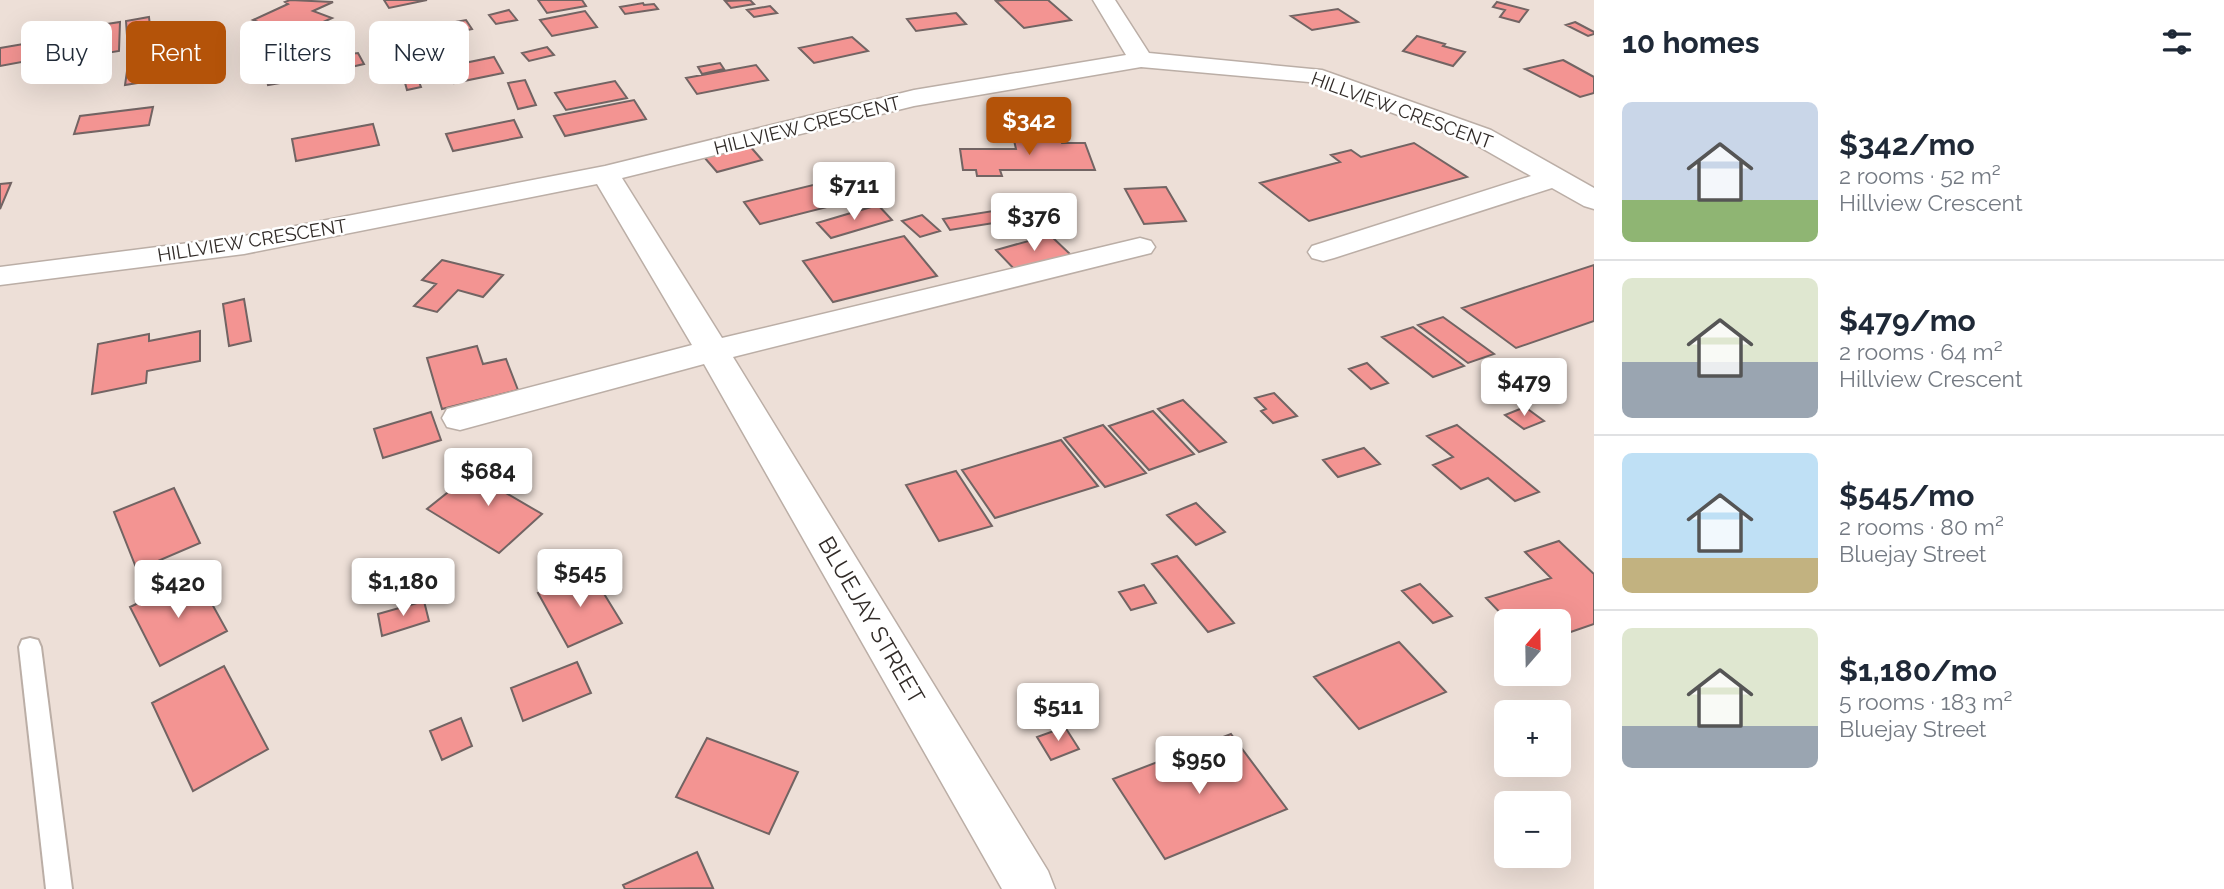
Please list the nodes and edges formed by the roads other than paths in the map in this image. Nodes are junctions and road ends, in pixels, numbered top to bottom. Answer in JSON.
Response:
{"nodes":[{"id":1,"x":1104,"y":0,"type":"edge"},
{"id":2,"x":1141,"y":60,"type":"junction"},
{"id":3,"x":605,"y":174,"type":"junction"},
{"id":4,"x":1556,"y":177,"type":"junction"},
{"id":5,"x":1594,"y":200,"type":"edge"},
{"id":6,"x":1140,"y":247,"type":"dead end"},
{"id":7,"x":1323,"y":252,"type":"dead end"},
{"id":8,"x":0,"y":276,"type":"edge"},
{"id":9,"x":713,"y":351,"type":"junction"},
{"id":10,"x":460,"y":418,"type":"dead end"},
{"id":11,"x":30,"y":647,"type":"dead end"},
{"id":12,"x":59,"y":889,"type":"edge"},
{"id":13,"x":1030,"y":889,"type":"edge"}],
"edges":[{"from":1,"to":2,"type":"street"},
{"from":2,"to":3,"type":"street","name":"HILLVIEW CRESCENT"},
{"from":2,"to":4,"type":"street","name":"HILLVIEW CRESCENT"},
{"from":3,"to":8,"type":"street","name":"HILLVIEW CRESCENT"},
{"from":3,"to":9,"type":"street","name":"BLUEJAY STREET"},
{"from":4,"to":5,"type":"street","name":"HILLVIEW CRESCENT"},
{"from":4,"to":7,"type":"street"},
{"from":6,"to":9,"type":"street"},
{"from":9,"to":10,"type":"street"},
{"from":9,"to":13,"type":"street","name":"BLUEJAY STREET"},
{"from":11,"to":12,"type":"lane"}]}
